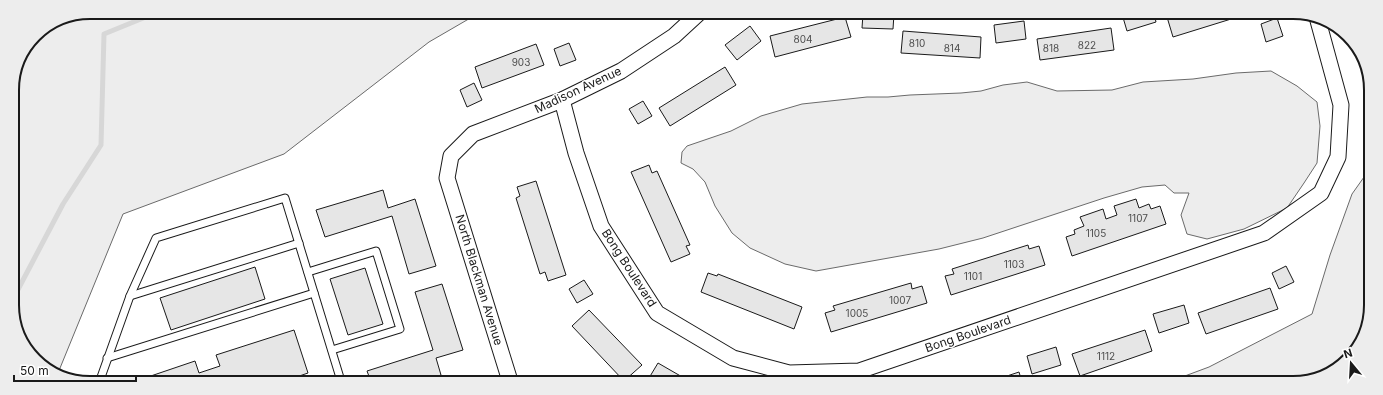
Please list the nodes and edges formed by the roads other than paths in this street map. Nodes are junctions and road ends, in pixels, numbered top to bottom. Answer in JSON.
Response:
{"nodes":[{"id":1,"x":692,"y":19,"type":"edge"},
{"id":2,"x":1318,"y":23,"type":"edge"},
{"id":3,"x":562,"y":100,"type":"junction"},
{"id":4,"x":447,"y":178,"type":"joint"},
{"id":5,"x":299,"y":243,"type":"junction"},
{"id":6,"x":308,"y":272,"type":"junction"},
{"id":7,"x":314,"y":292,"type":"junction"},
{"id":8,"x":130,"y":296,"type":"junction"},
{"id":9,"x":332,"y":350,"type":"junction"},
{"id":10,"x":107,"y":358,"type":"junction"},
{"id":11,"x":101,"y":376,"type":"edge"},
{"id":12,"x":340,"y":376,"type":"edge"},
{"id":13,"x":508,"y":376,"type":"edge"}],
"edges":[{"from":1,"to":3,"type":"street","name":"Madison Avenue"},
{"from":2,"to":3,"type":"street","name":"Bong Boulevard"},
{"from":3,"to":4,"type":"street","name":"Madison Avenue"},
{"from":4,"to":13,"type":"street","name":"North Blackman Avenue"},
{"from":5,"to":6,"type":"lane"},
{"from":5,"to":8,"type":"lane"},
{"from":5,"to":8,"type":"lane"},
{"from":6,"to":7,"type":"lane"},
{"from":6,"to":9,"type":"lane"},
{"from":7,"to":9,"type":"lane"},
{"from":7,"to":10,"type":"lane"},
{"from":8,"to":10,"type":"lane"},
{"from":9,"to":12,"type":"lane"},
{"from":10,"to":11,"type":"lane"}]}
